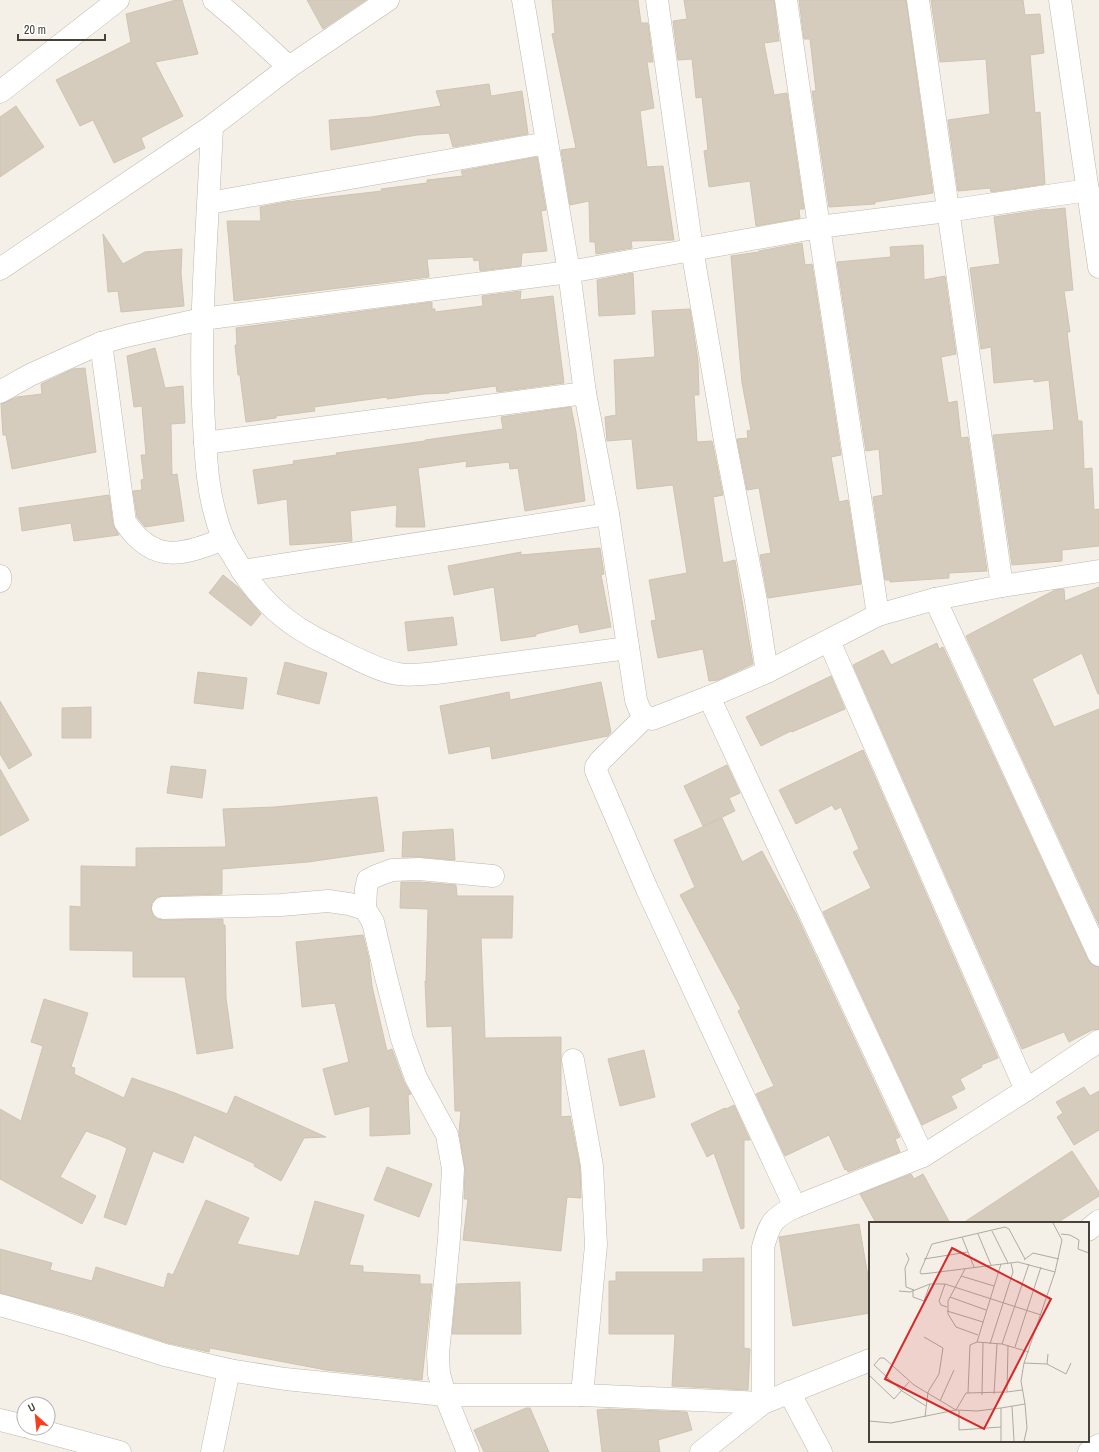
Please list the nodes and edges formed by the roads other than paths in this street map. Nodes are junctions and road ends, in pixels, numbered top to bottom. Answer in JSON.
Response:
{"nodes":[{"id":1,"x":118,"y":0,"type":"edge"},
{"id":2,"x":214,"y":0,"type":"edge"},
{"id":3,"x":388,"y":0,"type":"edge"},
{"id":4,"x":523,"y":0,"type":"edge"},
{"id":5,"x":656,"y":0,"type":"edge"},
{"id":6,"x":786,"y":0,"type":"edge"},
{"id":7,"x":918,"y":0,"type":"edge"},
{"id":8,"x":1060,"y":0,"type":"edge"},
{"id":9,"x":289,"y":67,"type":"junction"},
{"id":10,"x":0,"y":92,"type":"edge"},
{"id":11,"x":212,"y":126,"type":"junction"},
{"id":12,"x":547,"y":143,"type":"junction"},
{"id":13,"x":1088,"y":190,"type":"junction"},
{"id":14,"x":209,"y":203,"type":"junction"},
{"id":15,"x":947,"y":211,"type":"junction"},
{"id":16,"x":819,"y":227,"type":"junction"},
{"id":17,"x":692,"y":249,"type":"junction"},
{"id":18,"x":1099,"y":267,"type":"edge"},
{"id":19,"x":0,"y":269,"type":"edge"},
{"id":20,"x":569,"y":272,"type":"junction"},
{"id":21,"x":202,"y":319,"type":"junction"},
{"id":22,"x":102,"y":343,"type":"junction"},
{"id":23,"x":0,"y":392,"type":"edge"},
{"id":24,"x":585,"y":393,"type":"junction"},
{"id":25,"x":205,"y":443,"type":"junction"},
{"id":26,"x":608,"y":514,"type":"junction"},
{"id":27,"x":224,"y":540,"type":"junction"},
{"id":28,"x":242,"y":571,"type":"junction"},
{"id":29,"x":1099,"y":571,"type":"edge"},
{"id":30,"x":0,"y":576,"type":"edge"},
{"id":31,"x":0,"y":581,"type":"edge"},
{"id":32,"x":1002,"y":586,"type":"junction"},
{"id":33,"x":935,"y":599,"type":"junction"},
{"id":34,"x":878,"y":615,"type":"junction"},
{"id":35,"x":829,"y":641,"type":"junction"},
{"id":36,"x":628,"y":648,"type":"junction"},
{"id":37,"x":767,"y":672,"type":"junction"},
{"id":38,"x":709,"y":697,"type":"junction"},
{"id":39,"x":644,"y":717,"type":"junction"},
{"id":40,"x":493,"y":876,"type":"dead end"},
{"id":41,"x":163,"y":908,"type":"dead end"},
{"id":42,"x":364,"y":909,"type":"junction"},
{"id":43,"x":1099,"y":955,"type":"edge"},
{"id":44,"x":1099,"y":1041,"type":"edge"},
{"id":45,"x":573,"y":1060,"type":"dead end"},
{"id":46,"x":1026,"y":1090,"type":"junction"},
{"id":47,"x":923,"y":1156,"type":"junction"},
{"id":48,"x":795,"y":1206,"type":"junction"},
{"id":49,"x":1099,"y":1221,"type":"edge"},
{"id":50,"x":1089,"y":1229,"type":"edge"},
{"id":51,"x":0,"y":1304,"type":"edge"},
{"id":52,"x":869,"y":1360,"type":"edge"},
{"id":53,"x":229,"y":1370,"type":"junction"},
{"id":54,"x":789,"y":1392,"type":"junction"},
{"id":55,"x":582,"y":1394,"type":"junction"},
{"id":56,"x":445,"y":1395,"type":"junction"},
{"id":57,"x":763,"y":1403,"type":"junction"},
{"id":58,"x":0,"y":1420,"type":"edge"},
{"id":59,"x":16,"y":1424,"type":"edge"},
{"id":60,"x":56,"y":1435,"type":"edge"},
{"id":61,"x":1099,"y":1446,"type":"edge"},
{"id":62,"x":120,"y":1452,"type":"edge"},
{"id":63,"x":212,"y":1452,"type":"edge"},
{"id":64,"x":468,"y":1452,"type":"edge"},
{"id":65,"x":701,"y":1452,"type":"edge"},
{"id":66,"x":821,"y":1452,"type":"edge"},
{"id":67,"x":1089,"y":1452,"type":"edge"}],
"edges":[{"from":1,"to":10,"type":"street"},
{"from":2,"to":9,"type":"street"},
{"from":3,"to":9,"type":"street"},
{"from":4,"to":12,"type":"street"},
{"from":5,"to":17,"type":"street"},
{"from":6,"to":16,"type":"street"},
{"from":7,"to":15,"type":"street"},
{"from":8,"to":13,"type":"street"},
{"from":9,"to":11,"type":"street"},
{"from":11,"to":14,"type":"street"},
{"from":11,"to":19,"type":"street"},
{"from":12,"to":14,"type":"street"},
{"from":12,"to":20,"type":"street"},
{"from":13,"to":15,"type":"street"},
{"from":13,"to":18,"type":"street"},
{"from":14,"to":21,"type":"street"},
{"from":15,"to":16,"type":"street"},
{"from":15,"to":32,"type":"street"},
{"from":16,"to":17,"type":"street"},
{"from":16,"to":34,"type":"street"},
{"from":17,"to":20,"type":"street"},
{"from":17,"to":37,"type":"street"},
{"from":20,"to":21,"type":"street"},
{"from":20,"to":24,"type":"street"},
{"from":21,"to":22,"type":"street"},
{"from":21,"to":25,"type":"street"},
{"from":22,"to":23,"type":"street"},
{"from":22,"to":27,"type":"street"},
{"from":24,"to":25,"type":"street"},
{"from":24,"to":26,"type":"street"},
{"from":25,"to":27,"type":"street"},
{"from":26,"to":28,"type":"street"},
{"from":26,"to":36,"type":"street"},
{"from":27,"to":28,"type":"street"},
{"from":28,"to":36,"type":"street"},
{"from":29,"to":32,"type":"street"},
{"from":30,"to":31,"type":"street"},
{"from":32,"to":33,"type":"street"},
{"from":33,"to":34,"type":"street"},
{"from":33,"to":43,"type":"street"},
{"from":34,"to":35,"type":"street"},
{"from":35,"to":37,"type":"street"},
{"from":35,"to":46,"type":"street"},
{"from":36,"to":39,"type":"street"},
{"from":37,"to":38,"type":"street"},
{"from":38,"to":39,"type":"street"},
{"from":38,"to":47,"type":"street"},
{"from":39,"to":48,"type":"street"},
{"from":40,"to":42,"type":"street"},
{"from":41,"to":42,"type":"street"},
{"from":42,"to":56,"type":"street"},
{"from":44,"to":46,"type":"street"},
{"from":45,"to":55,"type":"street"},
{"from":46,"to":47,"type":"street"},
{"from":47,"to":48,"type":"street"},
{"from":48,"to":57,"type":"street"},
{"from":49,"to":50,"type":"street"},
{"from":51,"to":53,"type":"street"},
{"from":52,"to":54,"type":"street"},
{"from":53,"to":56,"type":"street"},
{"from":53,"to":63,"type":"street"},
{"from":54,"to":57,"type":"street"},
{"from":54,"to":66,"type":"street"},
{"from":55,"to":56,"type":"street"},
{"from":55,"to":57,"type":"street"},
{"from":56,"to":64,"type":"street"},
{"from":57,"to":65,"type":"street"},
{"from":58,"to":59,"type":"street"},
{"from":60,"to":62,"type":"street"},
{"from":61,"to":67,"type":"street"}]}
